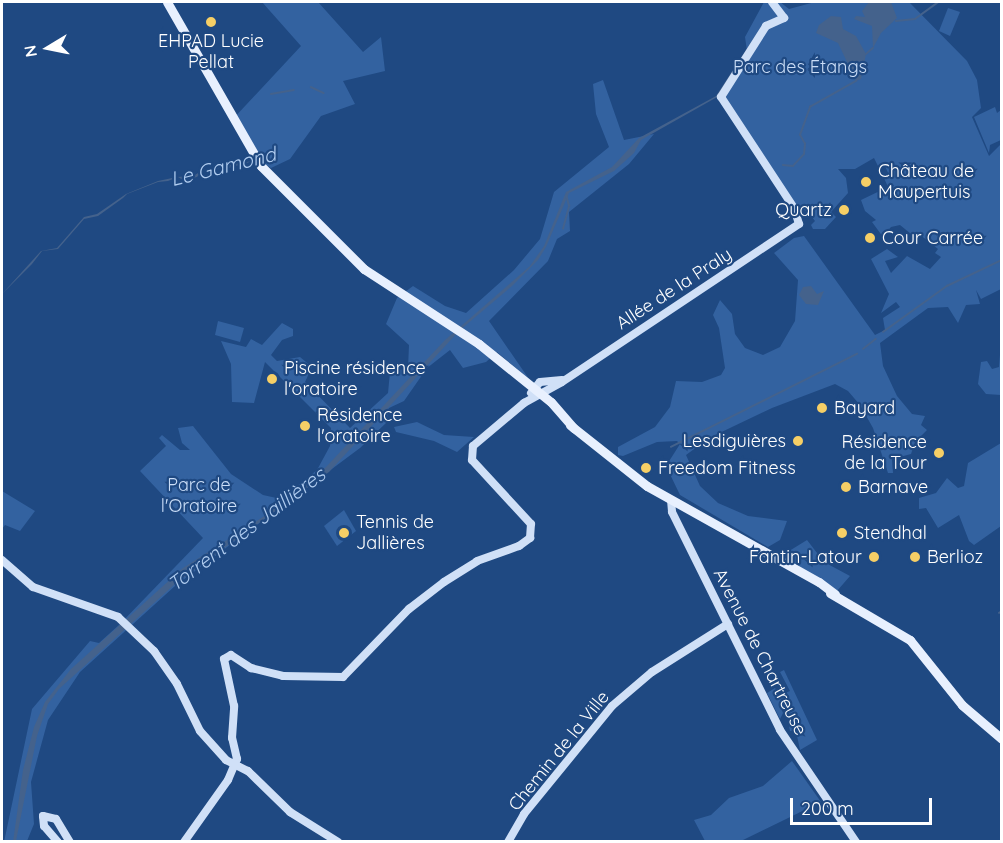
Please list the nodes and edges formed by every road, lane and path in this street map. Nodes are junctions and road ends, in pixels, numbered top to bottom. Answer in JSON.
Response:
{"nodes":[{"id":1,"x":167,"y":2,"type":"edge"},
{"id":2,"x":772,"y":2,"type":"edge"},
{"id":3,"x":535,"y":392,"type":"junction"},
{"id":4,"x":671,"y":500,"type":"junction"},
{"id":5,"x":2,"y":560,"type":"edge"},
{"id":6,"x":728,"y":624,"type":"junction"},
{"id":7,"x":1002,"y":739,"type":"edge"},
{"id":8,"x":235,"y":765,"type":"junction"},
{"id":9,"x":58,"y":842,"type":"edge"},
{"id":10,"x":70,"y":842,"type":"edge"},
{"id":11,"x":184,"y":842,"type":"edge"},
{"id":12,"x":339,"y":842,"type":"edge"},
{"id":13,"x":508,"y":842,"type":"edge"},
{"id":14,"x":856,"y":842,"type":"edge"}],
"edges":[{"from":1,"to":3,"type":"main road"},
{"from":2,"to":3,"type":"street","name":"Allée de la Praly"},
{"from":3,"to":4,"type":"main road"},
{"from":3,"to":8,"type":"street","name":"Allée de la Praly"},
{"from":4,"to":6,"type":"street","name":"Avenue de Chartreuse"},
{"from":4,"to":7,"type":"main road"},
{"from":5,"to":8,"type":"street"},
{"from":6,"to":13,"type":"street","name":"Chemin de la Ville"},
{"from":6,"to":14,"type":"street","name":"Avenue de Chartreuse"},
{"from":8,"to":11,"type":"street"},
{"from":8,"to":12,"type":"street"},
{"from":9,"to":10,"type":"street"}]}
